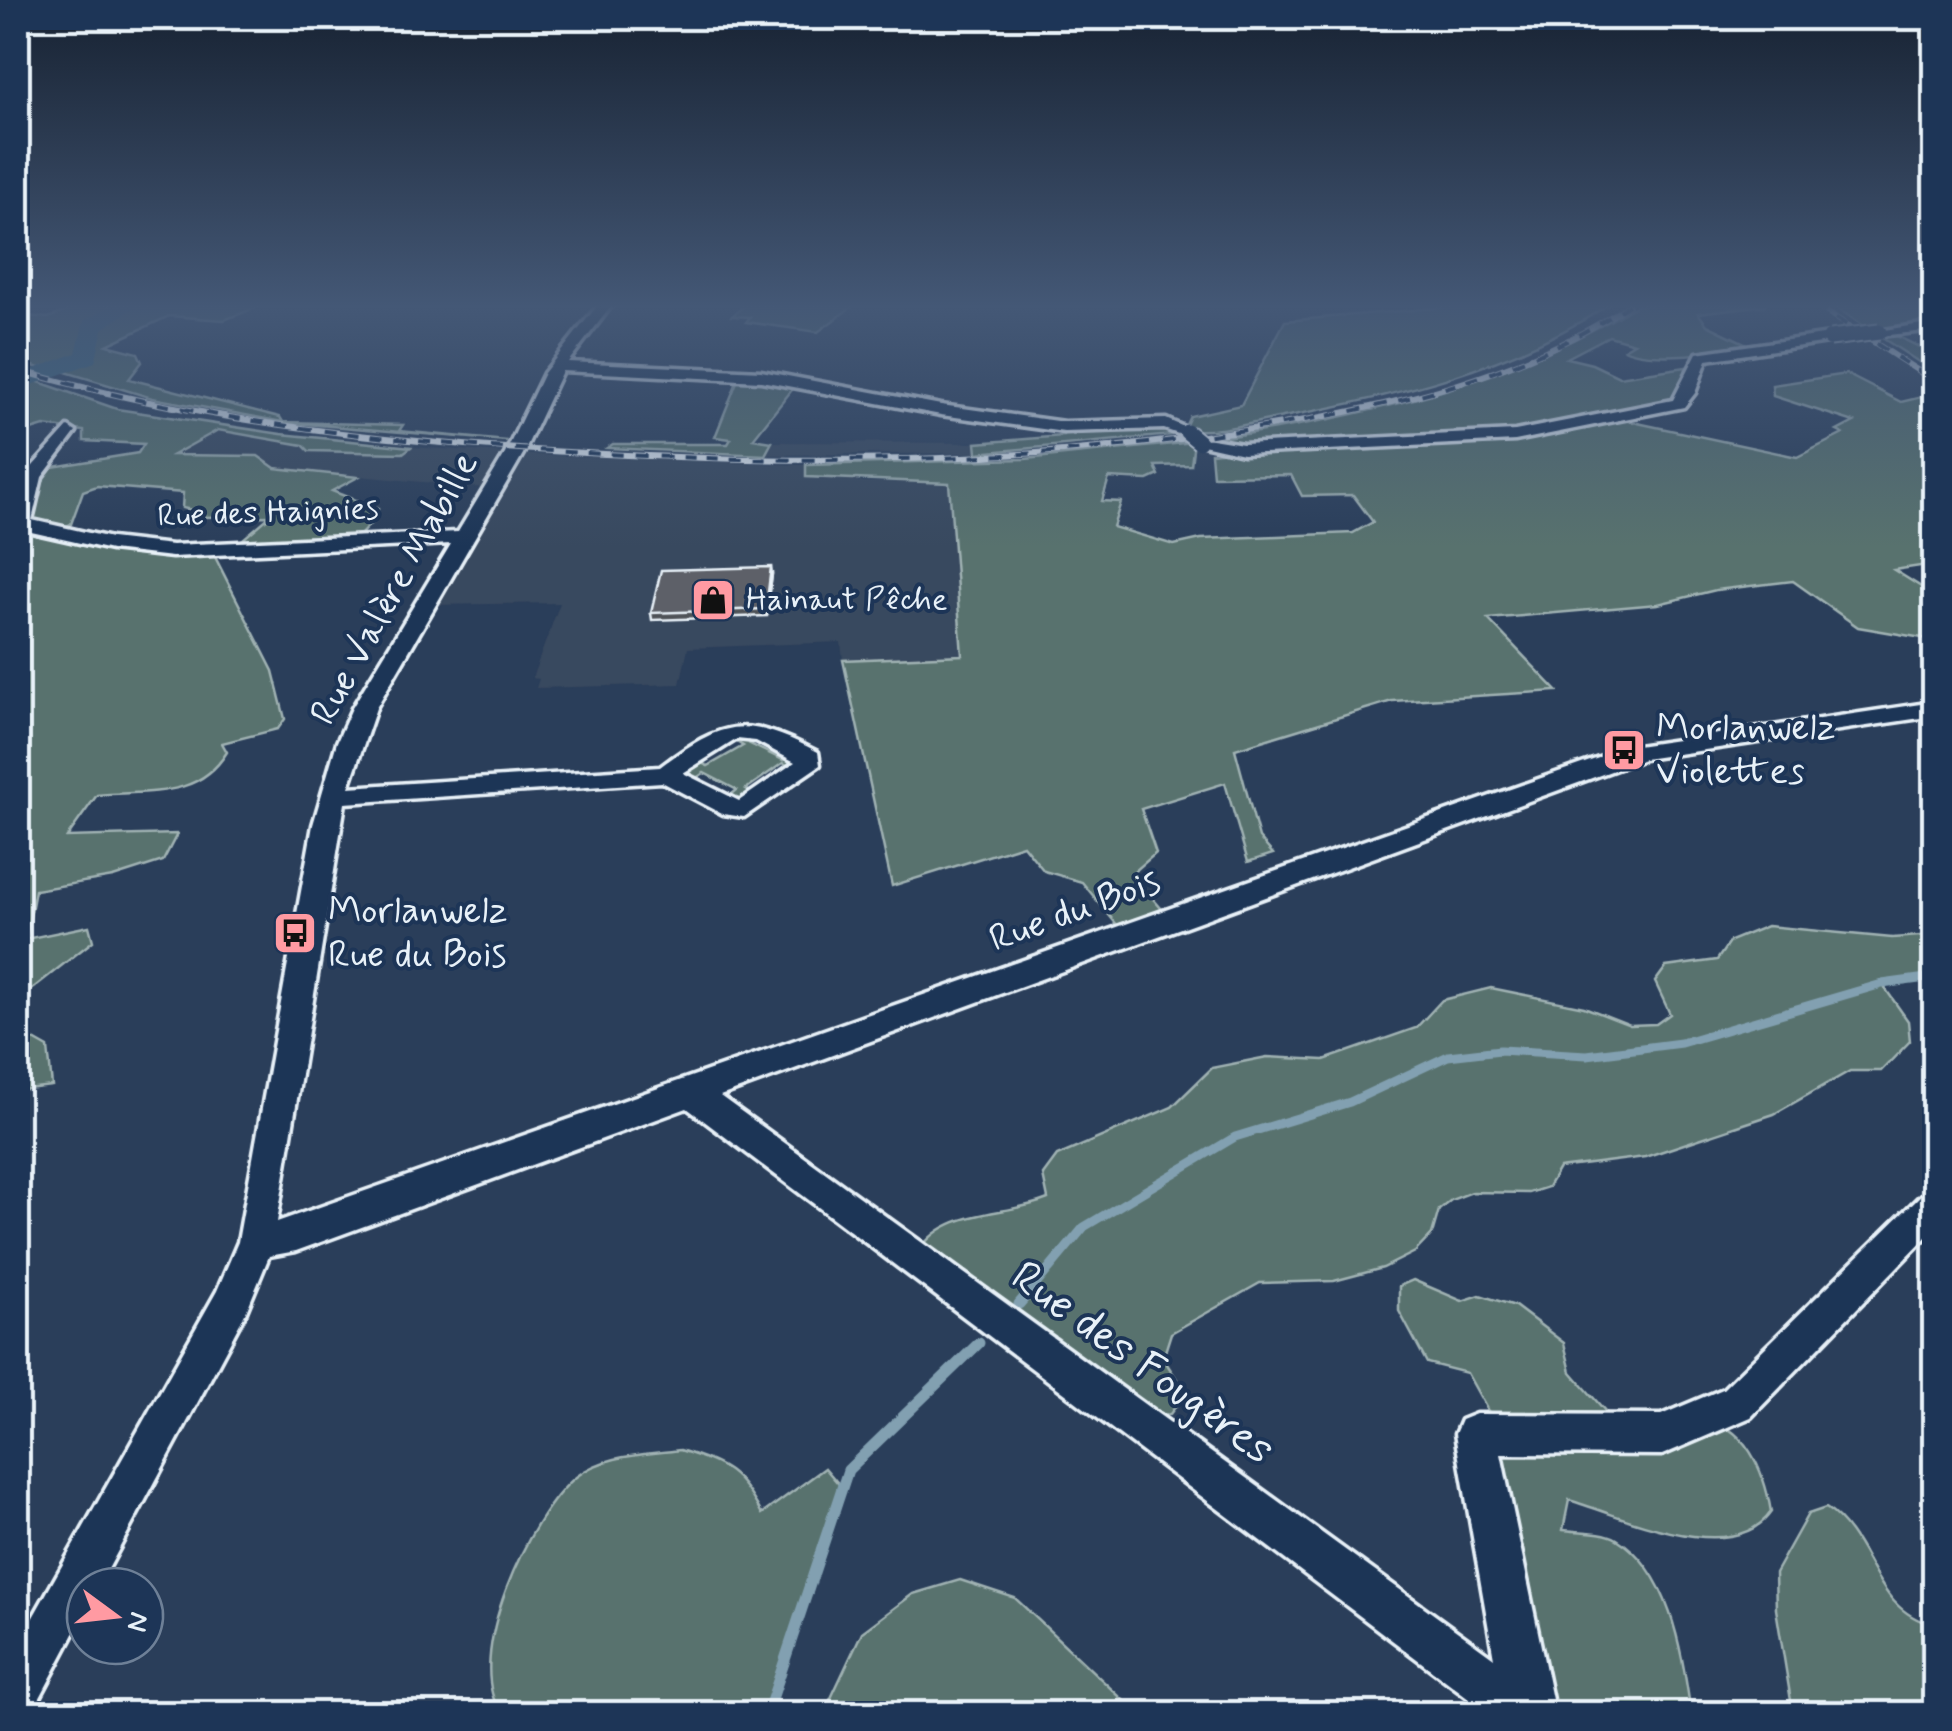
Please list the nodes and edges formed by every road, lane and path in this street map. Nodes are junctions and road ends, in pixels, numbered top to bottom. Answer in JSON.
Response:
{"nodes":[{"id":1,"x":547,"y":386,"type":"edge"},
{"id":2,"x":813,"y":386,"type":"edge"},
{"id":3,"x":1689,"y":386,"type":"edge"},
{"id":4,"x":68,"y":432,"type":"dead end"},
{"id":5,"x":20,"y":523,"type":"edge"},
{"id":6,"x":464,"y":538,"type":"junction"},
{"id":7,"x":1934,"y":710,"type":"edge"},
{"id":8,"x":666,"y":774,"type":"junction"},
{"id":9,"x":334,"y":796,"type":"junction"},
{"id":10,"x":694,"y":1095,"type":"junction"},
{"id":11,"x":1934,"y":1206,"type":"edge"},
{"id":12,"x":256,"y":1242,"type":"junction"},
{"id":13,"x":18,"y":1690,"type":"edge"},
{"id":14,"x":1530,"y":1712,"type":"edge"}],
"edges":[{"from":1,"to":6,"type":"street","name":"Rue Valère Mabille"},
{"from":2,"to":3,"type":"street","bridge":true},
{"from":4,"to":5,"type":"street"},
{"from":5,"to":6,"type":"street","name":"Rue des Haignies"},
{"from":6,"to":9,"type":"street","name":"Rue Valère Mabille"},
{"from":7,"to":10,"type":"street","name":"Rue du Bois"},
{"from":8,"to":8,"type":"street"},
{"from":8,"to":9,"type":"street"},
{"from":9,"to":12,"type":"street","name":"Rue Valère Mabille"},
{"from":10,"to":12,"type":"street","name":"Rue du Bois"},
{"from":10,"to":14,"type":"street","name":"Rue des Fougères"},
{"from":11,"to":14,"type":"street"},
{"from":12,"to":13,"type":"street","name":"Rue Valère Mabille"}]}
